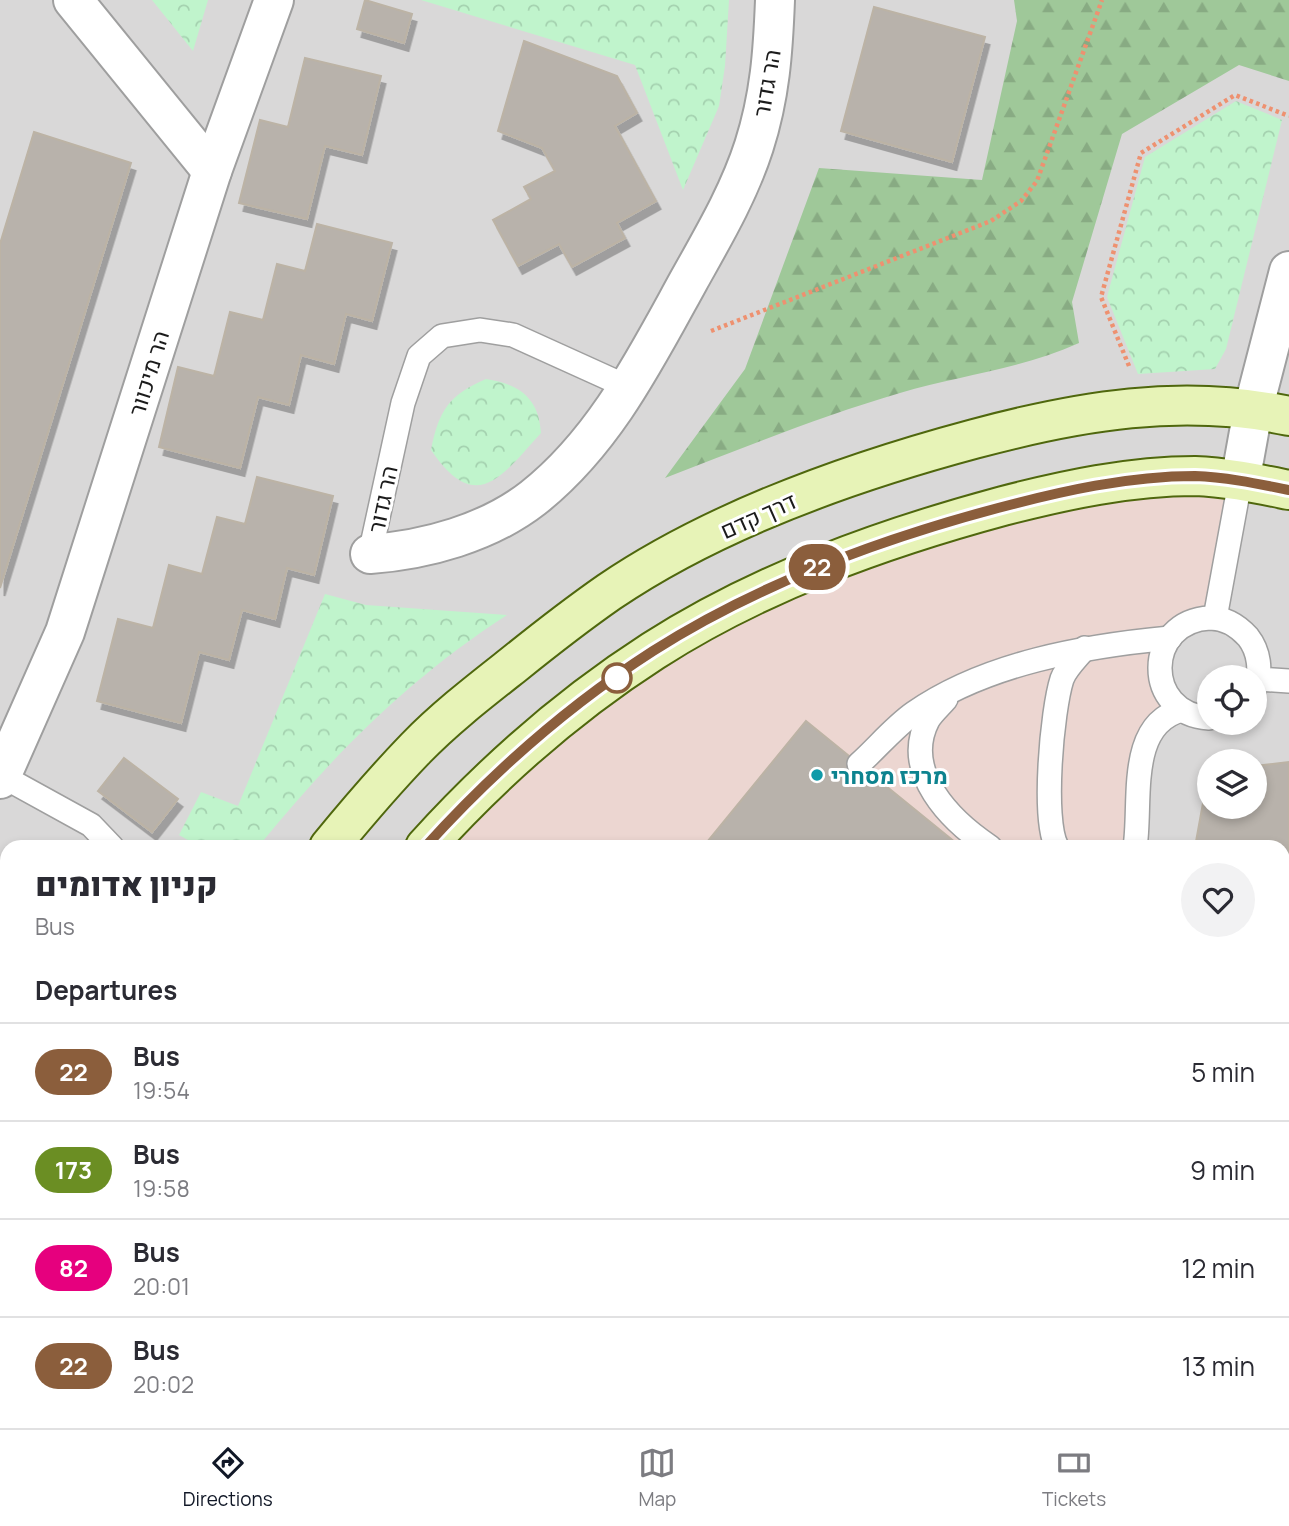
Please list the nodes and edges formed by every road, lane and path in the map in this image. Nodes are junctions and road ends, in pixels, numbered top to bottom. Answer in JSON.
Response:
{"nodes":[{"id":1,"x":73,"y":0,"type":"edge"},
{"id":2,"x":274,"y":0,"type":"edge"},
{"id":3,"x":775,"y":0,"type":"edge"},
{"id":4,"x":1102,"y":0,"type":"edge"},
{"id":5,"x":1289,"y":116,"type":"edge"},
{"id":6,"x":212,"y":172,"type":"junction"},
{"id":7,"x":1289,"y":271,"type":"edge"},
{"id":8,"x":648,"y":355,"type":"junction"},
{"id":9,"x":629,"y":388,"type":"junction"},
{"id":10,"x":1145,"y":406,"type":"junction"},
{"id":11,"x":1271,"y":413,"type":"edge"},
{"id":12,"x":1240,"y":482,"type":"junction"},
{"id":13,"x":1289,"y":490,"type":"edge"},
{"id":14,"x":370,"y":554,"type":"joint"},
{"id":15,"x":1215,"y":618,"type":"junction"},
{"id":16,"x":1170,"y":638,"type":"junction"},
{"id":17,"x":1085,"y":648,"type":"junction"},
{"id":18,"x":1259,"y":665,"type":"edge"},
{"id":19,"x":1289,"y":681,"type":"edge"},
{"id":20,"x":1267,"y":682,"type":"edge"},
{"id":21,"x":950,"y":694,"type":"junction"},
{"id":22,"x":1182,"y":710,"type":"junction"},
{"id":23,"x":1197,"y":717,"type":"edge"},
{"id":24,"x":859,"y":764,"type":"dead end"},
{"id":25,"x":1,"y":777,"type":"edge"},
{"id":26,"x":105,"y":840,"type":"edge"},
{"id":27,"x":335,"y":840,"type":"edge"},
{"id":28,"x":431,"y":840,"type":"edge"},
{"id":29,"x":981,"y":840,"type":"edge"},
{"id":30,"x":1056,"y":840,"type":"edge"},
{"id":31,"x":1136,"y":840,"type":"edge"}],
"edges":[{"from":1,"to":6,"type":"street"},
{"from":2,"to":6,"type":"street"},
{"from":3,"to":8,"type":"street","name":"הר גדור"},
{"from":4,"to":8,"type":"path"},
{"from":5,"to":10,"type":"path"},
{"from":6,"to":25,"type":"street","name":"הר מיכוור"},
{"from":7,"to":11,"type":"street"},
{"from":8,"to":9,"type":"street","name":"הר גדור"},
{"from":9,"to":14,"type":"street","name":"הר גדור"},
{"from":9,"to":14,"type":"lane","name":"הר גדור"},
{"from":10,"to":11,"type":"main road","name":"דרך קדם"},
{"from":10,"to":27,"type":"main road","name":"דרך קדם"},
{"from":11,"to":12,"type":"street"},
{"from":12,"to":13,"type":"main road"},
{"from":12,"to":15,"type":"lane"},
{"from":12,"to":28,"type":"main road"},
{"from":15,"to":16,"type":"lane"},
{"from":15,"to":18,"type":"lane"},
{"from":16,"to":17,"type":"lane"},
{"from":16,"to":22,"type":"lane"},
{"from":17,"to":21,"type":"lane"},
{"from":17,"to":30,"type":"lane"},
{"from":19,"to":20,"type":"lane"},
{"from":21,"to":24,"type":"lane"},
{"from":21,"to":29,"type":"lane"},
{"from":22,"to":23,"type":"lane"},
{"from":22,"to":31,"type":"lane"},
{"from":25,"to":26,"type":"lane"}]}
